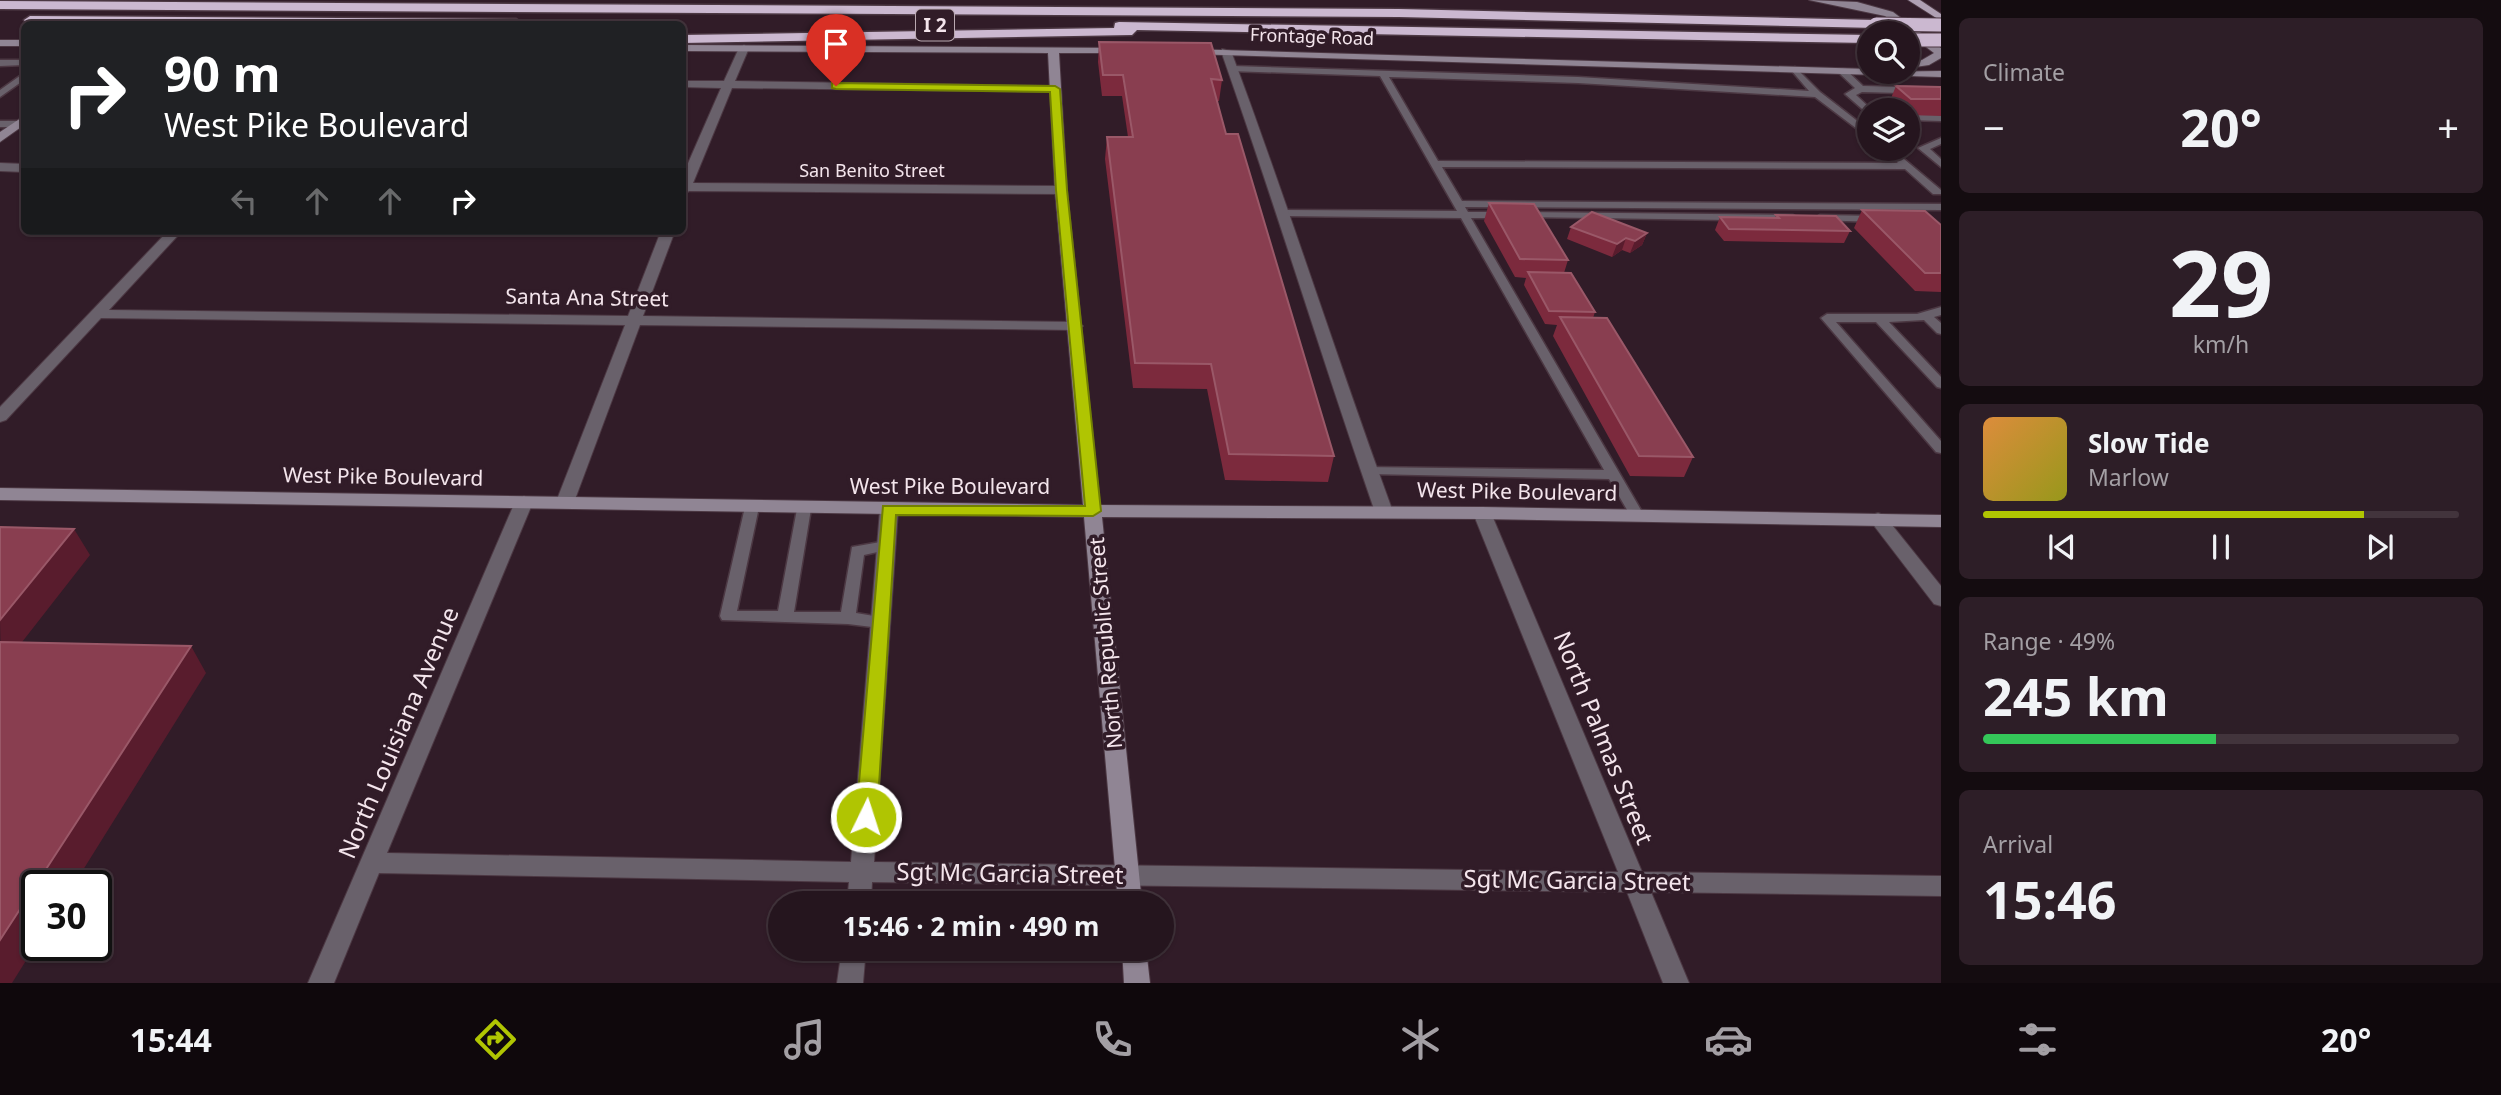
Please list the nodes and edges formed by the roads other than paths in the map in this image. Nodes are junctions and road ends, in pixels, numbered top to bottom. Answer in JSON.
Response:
{"nodes":[{"id":1,"x":1119,"y":0,"type":"edge"},
{"id":2,"x":1814,"y":0,"type":"edge"},
{"id":3,"x":1913,"y":0,"type":"edge"},
{"id":4,"x":0,"y":5,"type":"edge"},
{"id":5,"x":1941,"y":18,"type":"edge"},
{"id":6,"x":13,"y":19,"type":"dead end"},
{"id":7,"x":274,"y":21,"type":"edge"},
{"id":8,"x":1734,"y":21,"type":"junction"},
{"id":9,"x":1898,"y":21,"type":"edge"},
{"id":10,"x":740,"y":24,"type":"dead end"},
{"id":11,"x":1941,"y":25,"type":"edge"},
{"id":12,"x":1226,"y":28,"type":"junction"},
{"id":13,"x":1920,"y":37,"type":"edge"},
{"id":14,"x":686,"y":39,"type":"edge"},
{"id":15,"x":1857,"y":39,"type":"edge"},
{"id":16,"x":1920,"y":40,"type":"edge"},
{"id":17,"x":1941,"y":40,"type":"edge"},
{"id":18,"x":0,"y":43,"type":"edge"},
{"id":19,"x":21,"y":43,"type":"edge"},
{"id":20,"x":686,"y":48,"type":"edge"},
{"id":21,"x":744,"y":48,"type":"junction"},
{"id":22,"x":1053,"y":49,"type":"junction"},
{"id":23,"x":1133,"y":50,"type":"edge"},
{"id":24,"x":1173,"y":51,"type":"edge"},
{"id":25,"x":1226,"y":51,"type":"junction"},
{"id":26,"x":0,"y":63,"type":"edge"},
{"id":27,"x":21,"y":63,"type":"edge"},
{"id":28,"x":1570,"y":63,"type":"junction"},
{"id":29,"x":1920,"y":64,"type":"edge"},
{"id":30,"x":1233,"y":69,"type":"junction"},
{"id":31,"x":1795,"y":70,"type":"junction"},
{"id":32,"x":1842,"y":71,"type":"junction"},
{"id":33,"x":1856,"y":72,"type":"joint"},
{"id":34,"x":1941,"y":74,"type":"edge"},
{"id":35,"x":1384,"y":75,"type":"junction"},
{"id":36,"x":21,"y":78,"type":"edge"},
{"id":37,"x":1578,"y":80,"type":"junction"},
{"id":38,"x":686,"y":84,"type":"edge"},
{"id":39,"x":726,"y":84,"type":"junction"},
{"id":40,"x":1055,"y":89,"type":"junction"},
{"id":41,"x":1861,"y":89,"type":"junction"},
{"id":42,"x":1941,"y":93,"type":"edge"},
{"id":43,"x":0,"y":94,"type":"edge"},
{"id":44,"x":1817,"y":94,"type":"junction"},
{"id":45,"x":1864,"y":98,"type":"edge"},
{"id":46,"x":1857,"y":101,"type":"edge"},
{"id":47,"x":1920,"y":119,"type":"edge"},
{"id":48,"x":1941,"y":120,"type":"edge"},
{"id":49,"x":21,"y":122,"type":"edge"},
{"id":50,"x":0,"y":124,"type":"edge"},
{"id":51,"x":1857,"y":126,"type":"edge"},
{"id":52,"x":0,"y":138,"type":"edge"},
{"id":53,"x":1941,"y":141,"type":"edge"},
{"id":54,"x":1902,"y":161,"type":"edge"},
{"id":55,"x":1435,"y":164,"type":"junction"},
{"id":56,"x":1941,"y":164,"type":"edge"},
{"id":57,"x":1908,"y":166,"type":"junction"},
{"id":58,"x":0,"y":167,"type":"edge"},
{"id":59,"x":21,"y":168,"type":"edge"},
{"id":60,"x":686,"y":182,"type":"edge"},
{"id":61,"x":686,"y":189,"type":"edge"},
{"id":62,"x":1061,"y":190,"type":"junction"},
{"id":63,"x":1937,"y":192,"type":"dead end"},
{"id":64,"x":1687,"y":205,"type":"junction"},
{"id":65,"x":1941,"y":207,"type":"edge"},
{"id":66,"x":1461,"y":209,"type":"junction"},
{"id":67,"x":1283,"y":212,"type":"junction"},
{"id":68,"x":1698,"y":217,"type":"junction"},
{"id":69,"x":1887,"y":219,"type":"edge"},
{"id":70,"x":171,"y":235,"type":"edge"},
{"id":71,"x":667,"y":235,"type":"edge"},
{"id":72,"x":1941,"y":311,"type":"edge"},
{"id":73,"x":97,"y":314,"type":"junction"},
{"id":74,"x":1926,"y":315,"type":"junction"},
{"id":75,"x":1879,"y":318,"type":"junction"},
{"id":76,"x":635,"y":320,"type":"junction"},
{"id":77,"x":1076,"y":326,"type":"junction"},
{"id":78,"x":1941,"y":330,"type":"edge"},
{"id":79,"x":1941,"y":384,"type":"edge"},
{"id":80,"x":0,"y":417,"type":"edge"},
{"id":81,"x":1941,"y":449,"type":"edge"},
{"id":82,"x":1369,"y":470,"type":"junction"},
{"id":83,"x":1614,"y":475,"type":"junction"},
{"id":84,"x":0,"y":494,"type":"edge"},
{"id":85,"x":524,"y":502,"type":"junction"},
{"id":86,"x":565,"y":502,"type":"junction"},
{"id":87,"x":752,"y":507,"type":"junction"},
{"id":88,"x":804,"y":509,"type":"junction"},
{"id":89,"x":888,"y":510,"type":"junction"},
{"id":90,"x":1093,"y":511,"type":"junction"},
{"id":91,"x":1384,"y":512,"type":"junction"},
{"id":92,"x":1482,"y":513,"type":"junction"},
{"id":93,"x":1638,"y":517,"type":"junction"},
{"id":94,"x":1878,"y":519,"type":"junction"},
{"id":95,"x":1941,"y":521,"type":"edge"},
{"id":96,"x":886,"y":546,"type":"junction"},
{"id":97,"x":1941,"y":599,"type":"edge"},
{"id":98,"x":785,"y":617,"type":"junction"},
{"id":99,"x":848,"y":618,"type":"junction"},
{"id":100,"x":880,"y":622,"type":"junction"},
{"id":101,"x":374,"y":863,"type":"junction"},
{"id":102,"x":862,"y":872,"type":"junction"},
{"id":103,"x":1128,"y":876,"type":"junction"},
{"id":104,"x":1634,"y":882,"type":"junction"},
{"id":105,"x":1941,"y":886,"type":"edge"},
{"id":106,"x":860,"y":891,"type":"edge"},
{"id":107,"x":1129,"y":891,"type":"edge"},
{"id":108,"x":853,"y":961,"type":"edge"},
{"id":109,"x":1135,"y":961,"type":"edge"},
{"id":110,"x":321,"y":983,"type":"edge"},
{"id":111,"x":850,"y":983,"type":"edge"},
{"id":112,"x":1137,"y":983,"type":"edge"},
{"id":113,"x":1676,"y":983,"type":"edge"}],
"edges":[{"from":1,"to":8,"type":"highway"},
{"from":2,"to":9,"type":"street"},
{"from":3,"to":5,"type":"main road"},
{"from":4,"to":8,"type":"highway","number":"I 2"},
{"from":6,"to":7,"type":"highway"},
{"from":8,"to":11,"type":"highway","number":"I 2","bridge":true},
{"from":10,"to":12,"type":"highway","number":"I 2"},
{"from":12,"to":14,"type":"highway"},
{"from":12,"to":15,"type":"highway","number":"I 2"},
{"from":13,"to":29,"type":"street"},
{"from":16,"to":17,"type":"highway","bridge":true},
{"from":18,"to":19,"type":"street"},
{"from":20,"to":21,"type":"street"},
{"from":21,"to":22,"type":"street"},
{"from":21,"to":39,"type":"street"},
{"from":22,"to":23,"type":"street"},
{"from":22,"to":40,"type":"street","name":"North Republic Street"},
{"from":24,"to":25,"type":"street","name":"Frontage Road"},
{"from":25,"to":28,"type":"street","name":"Frontage Road"},
{"from":25,"to":30,"type":"street"},
{"from":26,"to":27,"type":"lane"},
{"from":28,"to":31,"type":"street","name":"Frontage Road"},
{"from":28,"to":37,"type":"lane"},
{"from":30,"to":35,"type":"lane"},
{"from":30,"to":67,"type":"street"},
{"from":31,"to":32,"type":"street","name":"Frontage Road"},
{"from":31,"to":44,"type":"lane"},
{"from":32,"to":33,"type":"street","name":"Frontage Road"},
{"from":32,"to":41,"type":"lane"},
{"from":33,"to":34,"type":"street","name":"Frontage Road"},
{"from":35,"to":37,"type":"lane"},
{"from":35,"to":55,"type":"lane"},
{"from":36,"to":43,"type":"lane"},
{"from":37,"to":44,"type":"lane"},
{"from":38,"to":39,"type":"street"},
{"from":39,"to":40,"type":"street"},
{"from":39,"to":60,"type":"street"},
{"from":40,"to":62,"type":"street","name":"North Republic Street"},
{"from":41,"to":42,"type":"lane"},
{"from":41,"to":46,"type":"lane"},
{"from":42,"to":45,"type":"lane"},
{"from":44,"to":51,"type":"lane"},
{"from":47,"to":48,"type":"lane"},
{"from":49,"to":50,"type":"lane"},
{"from":49,"to":52,"type":"street"},
{"from":53,"to":56,"type":"lane"},
{"from":54,"to":57,"type":"lane"},
{"from":55,"to":57,"type":"lane"},
{"from":55,"to":66,"type":"lane"},
{"from":57,"to":63,"type":"lane"},
{"from":58,"to":59,"type":"street"},
{"from":61,"to":62,"type":"street","name":"San Benito Street"},
{"from":62,"to":77,"type":"street","name":"North Republic Street"},
{"from":64,"to":65,"type":"lane"},
{"from":64,"to":66,"type":"lane"},
{"from":64,"to":68,"type":"lane"},
{"from":66,"to":67,"type":"lane"},
{"from":66,"to":68,"type":"lane"},
{"from":66,"to":83,"type":"lane"},
{"from":67,"to":82,"type":"street"},
{"from":68,"to":69,"type":"lane"},
{"from":70,"to":73,"type":"street"},
{"from":71,"to":76,"type":"street"},
{"from":72,"to":74,"type":"lane"},
{"from":73,"to":76,"type":"street","name":"Santa Ana Street"},
{"from":73,"to":80,"type":"street"},
{"from":74,"to":75,"type":"lane"},
{"from":74,"to":78,"type":"lane"},
{"from":75,"to":79,"type":"lane"},
{"from":75,"to":81,"type":"lane"},
{"from":76,"to":77,"type":"street","name":"Santa Ana Street"},
{"from":76,"to":86,"type":"street"},
{"from":77,"to":90,"type":"street","name":"North Republic Street"},
{"from":82,"to":83,"type":"lane"},
{"from":82,"to":91,"type":"street"},
{"from":83,"to":93,"type":"lane"},
{"from":84,"to":85,"type":"street","name":"West Pike Boulevard"},
{"from":85,"to":86,"type":"street","name":"West Pike Boulevard"},
{"from":85,"to":101,"type":"street","name":"North Louisiana Avenue"},
{"from":86,"to":87,"type":"street","name":"West Pike Boulevard"},
{"from":87,"to":88,"type":"street","name":"West Pike Boulevard"},
{"from":87,"to":98,"type":"lane"},
{"from":88,"to":89,"type":"street","name":"West Pike Boulevard"},
{"from":88,"to":98,"type":"lane"},
{"from":89,"to":90,"type":"street","name":"West Pike Boulevard"},
{"from":89,"to":96,"type":"street"},
{"from":90,"to":91,"type":"street","name":"West Pike Boulevard"},
{"from":90,"to":103,"type":"street","name":"North Republic Street"},
{"from":91,"to":92,"type":"street","name":"West Pike Boulevard"},
{"from":92,"to":93,"type":"street","name":"West Pike Boulevard"},
{"from":92,"to":104,"type":"street","name":"North Palmas Street"},
{"from":93,"to":94,"type":"street","name":"West Pike Boulevard"},
{"from":94,"to":95,"type":"street","name":"West Pike Boulevard"},
{"from":94,"to":97,"type":"street"},
{"from":96,"to":99,"type":"lane"},
{"from":96,"to":100,"type":"street"},
{"from":98,"to":99,"type":"lane"},
{"from":99,"to":100,"type":"lane"},
{"from":100,"to":102,"type":"street"},
{"from":101,"to":102,"type":"street","name":"Sgt Mc Garcia Street"},
{"from":101,"to":110,"type":"street","name":"North Louisiana Avenue"},
{"from":102,"to":103,"type":"street","name":"Sgt Mc Garcia Street"},
{"from":102,"to":106,"type":"street"},
{"from":103,"to":104,"type":"street","name":"Sgt Mc Garcia Street"},
{"from":103,"to":107,"type":"street","name":"North Republic Street"},
{"from":104,"to":105,"type":"street","name":"Sgt Mc Garcia Street"},
{"from":104,"to":113,"type":"street","name":"North Palmas Street"},
{"from":108,"to":111,"type":"street"},
{"from":109,"to":112,"type":"street"}]}
